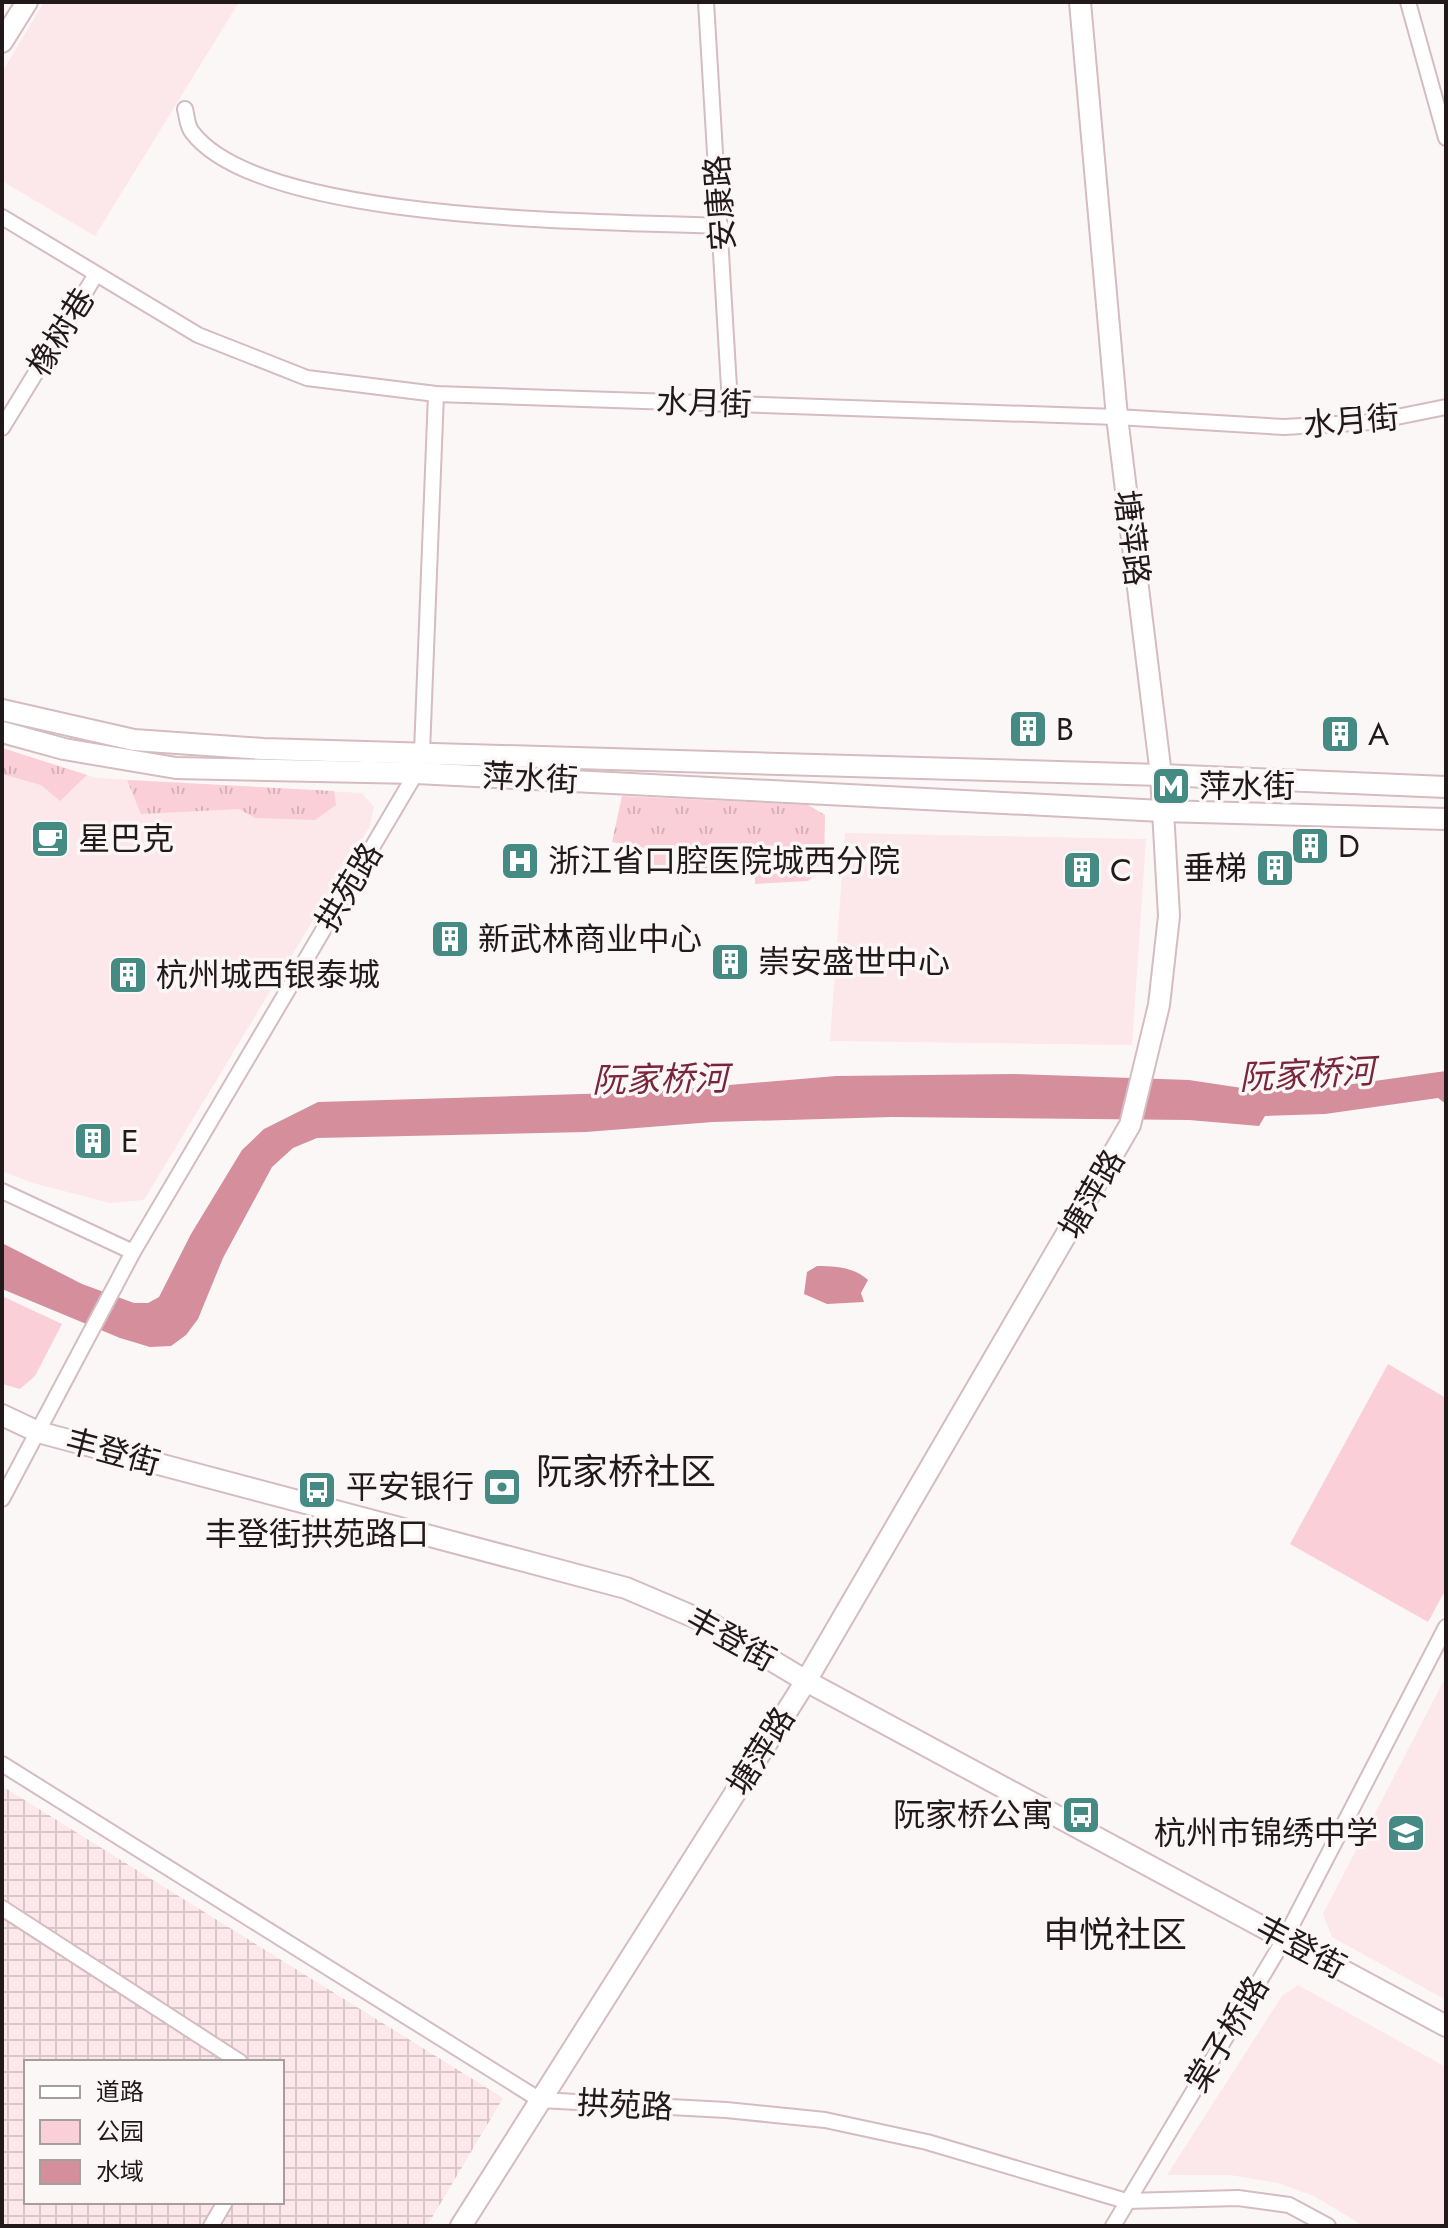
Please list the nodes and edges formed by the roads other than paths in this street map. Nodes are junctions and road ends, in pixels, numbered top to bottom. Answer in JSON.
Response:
{"nodes":[{"id":1,"x":27,"y":2,"type":"edge"},
{"id":2,"x":706,"y":2,"type":"edge"},
{"id":3,"x":1080,"y":2,"type":"edge"},
{"id":4,"x":1408,"y":2,"type":"edge"},
{"id":5,"x":2,"y":42,"type":"edge"},
{"id":6,"x":185,"y":109,"type":"dead end"},
{"id":7,"x":1446,"y":138,"type":"edge"},
{"id":8,"x":2,"y":217,"type":"edge"},
{"id":9,"x":721,"y":226,"type":"junction"},
{"id":10,"x":95,"y":276,"type":"junction"},
{"id":11,"x":436,"y":394,"type":"junction"},
{"id":12,"x":730,"y":404,"type":"junction"},
{"id":13,"x":1446,"y":407,"type":"edge"},
{"id":14,"x":1117,"y":417,"type":"junction"},
{"id":15,"x":2,"y":428,"type":"edge"},
{"id":16,"x":2,"y":710,"type":"edge"},
{"id":17,"x":2,"y":732,"type":"edge"},
{"id":18,"x":422,"y":752,"type":"junction"},
{"id":19,"x":416,"y":773,"type":"junction"},
{"id":20,"x":1161,"y":775,"type":"junction"},
{"id":21,"x":1446,"y":787,"type":"edge"},
{"id":22,"x":1162,"y":811,"type":"junction"},
{"id":23,"x":1446,"y":819,"type":"edge"},
{"id":24,"x":2,"y":1191,"type":"edge"},
{"id":25,"x":133,"y":1252,"type":"junction"},
{"id":26,"x":2,"y":1415,"type":"edge"},
{"id":27,"x":38,"y":1432,"type":"junction"},
{"id":28,"x":2,"y":1499,"type":"edge"},
{"id":29,"x":1446,"y":1627,"type":"edge"},
{"id":30,"x":806,"y":1681,"type":"junction"},
{"id":31,"x":2,"y":1764,"type":"edge"},
{"id":32,"x":2,"y":1908,"type":"edge"},
{"id":33,"x":1285,"y":1938,"type":"junction"},
{"id":34,"x":1446,"y":2026,"type":"edge"},
{"id":35,"x":237,"y":2060,"type":"edge"},
{"id":36,"x":540,"y":2100,"type":"junction"},
{"id":37,"x":1126,"y":2201,"type":"junction"},
{"id":38,"x":224,"y":2204,"type":"edge"},
{"id":39,"x":211,"y":2226,"type":"edge"},
{"id":40,"x":461,"y":2226,"type":"edge"},
{"id":41,"x":1113,"y":2226,"type":"edge"},
{"id":42,"x":1328,"y":2226,"type":"edge"}],
"edges":[{"from":1,"to":5,"type":"street"},
{"from":2,"to":9,"type":"street","name":"安康路"},
{"from":3,"to":14,"type":"street","name":"塘萍路"},
{"from":4,"to":7,"type":"street"},
{"from":6,"to":9,"type":"street"},
{"from":8,"to":10,"type":"street","name":"水月街"},
{"from":9,"to":12,"type":"street","name":"安康路"},
{"from":10,"to":11,"type":"street","name":"水月街"},
{"from":10,"to":15,"type":"street","name":"橡树巷"},
{"from":11,"to":12,"type":"street","name":"水月街"},
{"from":11,"to":18,"type":"street","name":"拱苑路"},
{"from":12,"to":14,"type":"street","name":"水月街"},
{"from":13,"to":14,"type":"street","name":"水月街"},
{"from":14,"to":20,"type":"street","name":"塘萍路"},
{"from":16,"to":18,"type":"street","name":"萍水街"},
{"from":17,"to":19,"type":"street","name":"萍水街"},
{"from":18,"to":19,"type":"street","name":"拱苑路"},
{"from":18,"to":20,"type":"street","name":"萍水街"},
{"from":19,"to":22,"type":"street","name":"萍水街"},
{"from":19,"to":25,"type":"street","name":"拱苑路"},
{"from":20,"to":21,"type":"street","name":"萍水街"},
{"from":20,"to":22,"type":"street","name":"塘萍路"},
{"from":22,"to":23,"type":"street","name":"萍水街"},
{"from":22,"to":30,"type":"street","name":"塘萍路"},
{"from":24,"to":25,"type":"street"},
{"from":25,"to":27,"type":"street","name":"拱苑路"},
{"from":26,"to":27,"type":"street","name":"丰登街"},
{"from":27,"to":28,"type":"street","name":"拱苑路"},
{"from":27,"to":30,"type":"street","name":"丰登街"},
{"from":29,"to":33,"type":"street","name":"棠子桥路"},
{"from":30,"to":33,"type":"street","name":"丰登街"},
{"from":30,"to":36,"type":"street","name":"塘萍路"},
{"from":31,"to":36,"type":"street","name":"拱苑路"},
{"from":32,"to":35,"type":"street"},
{"from":33,"to":34,"type":"street","name":"丰登街"},
{"from":33,"to":37,"type":"street","name":"棠子桥路"},
{"from":36,"to":37,"type":"street","name":"拱苑路"},
{"from":36,"to":40,"type":"street","name":"塘萍路"},
{"from":37,"to":41,"type":"street","name":"棠子桥路"},
{"from":37,"to":42,"type":"street","name":"拱苑路"},
{"from":38,"to":39,"type":"street"}]}
